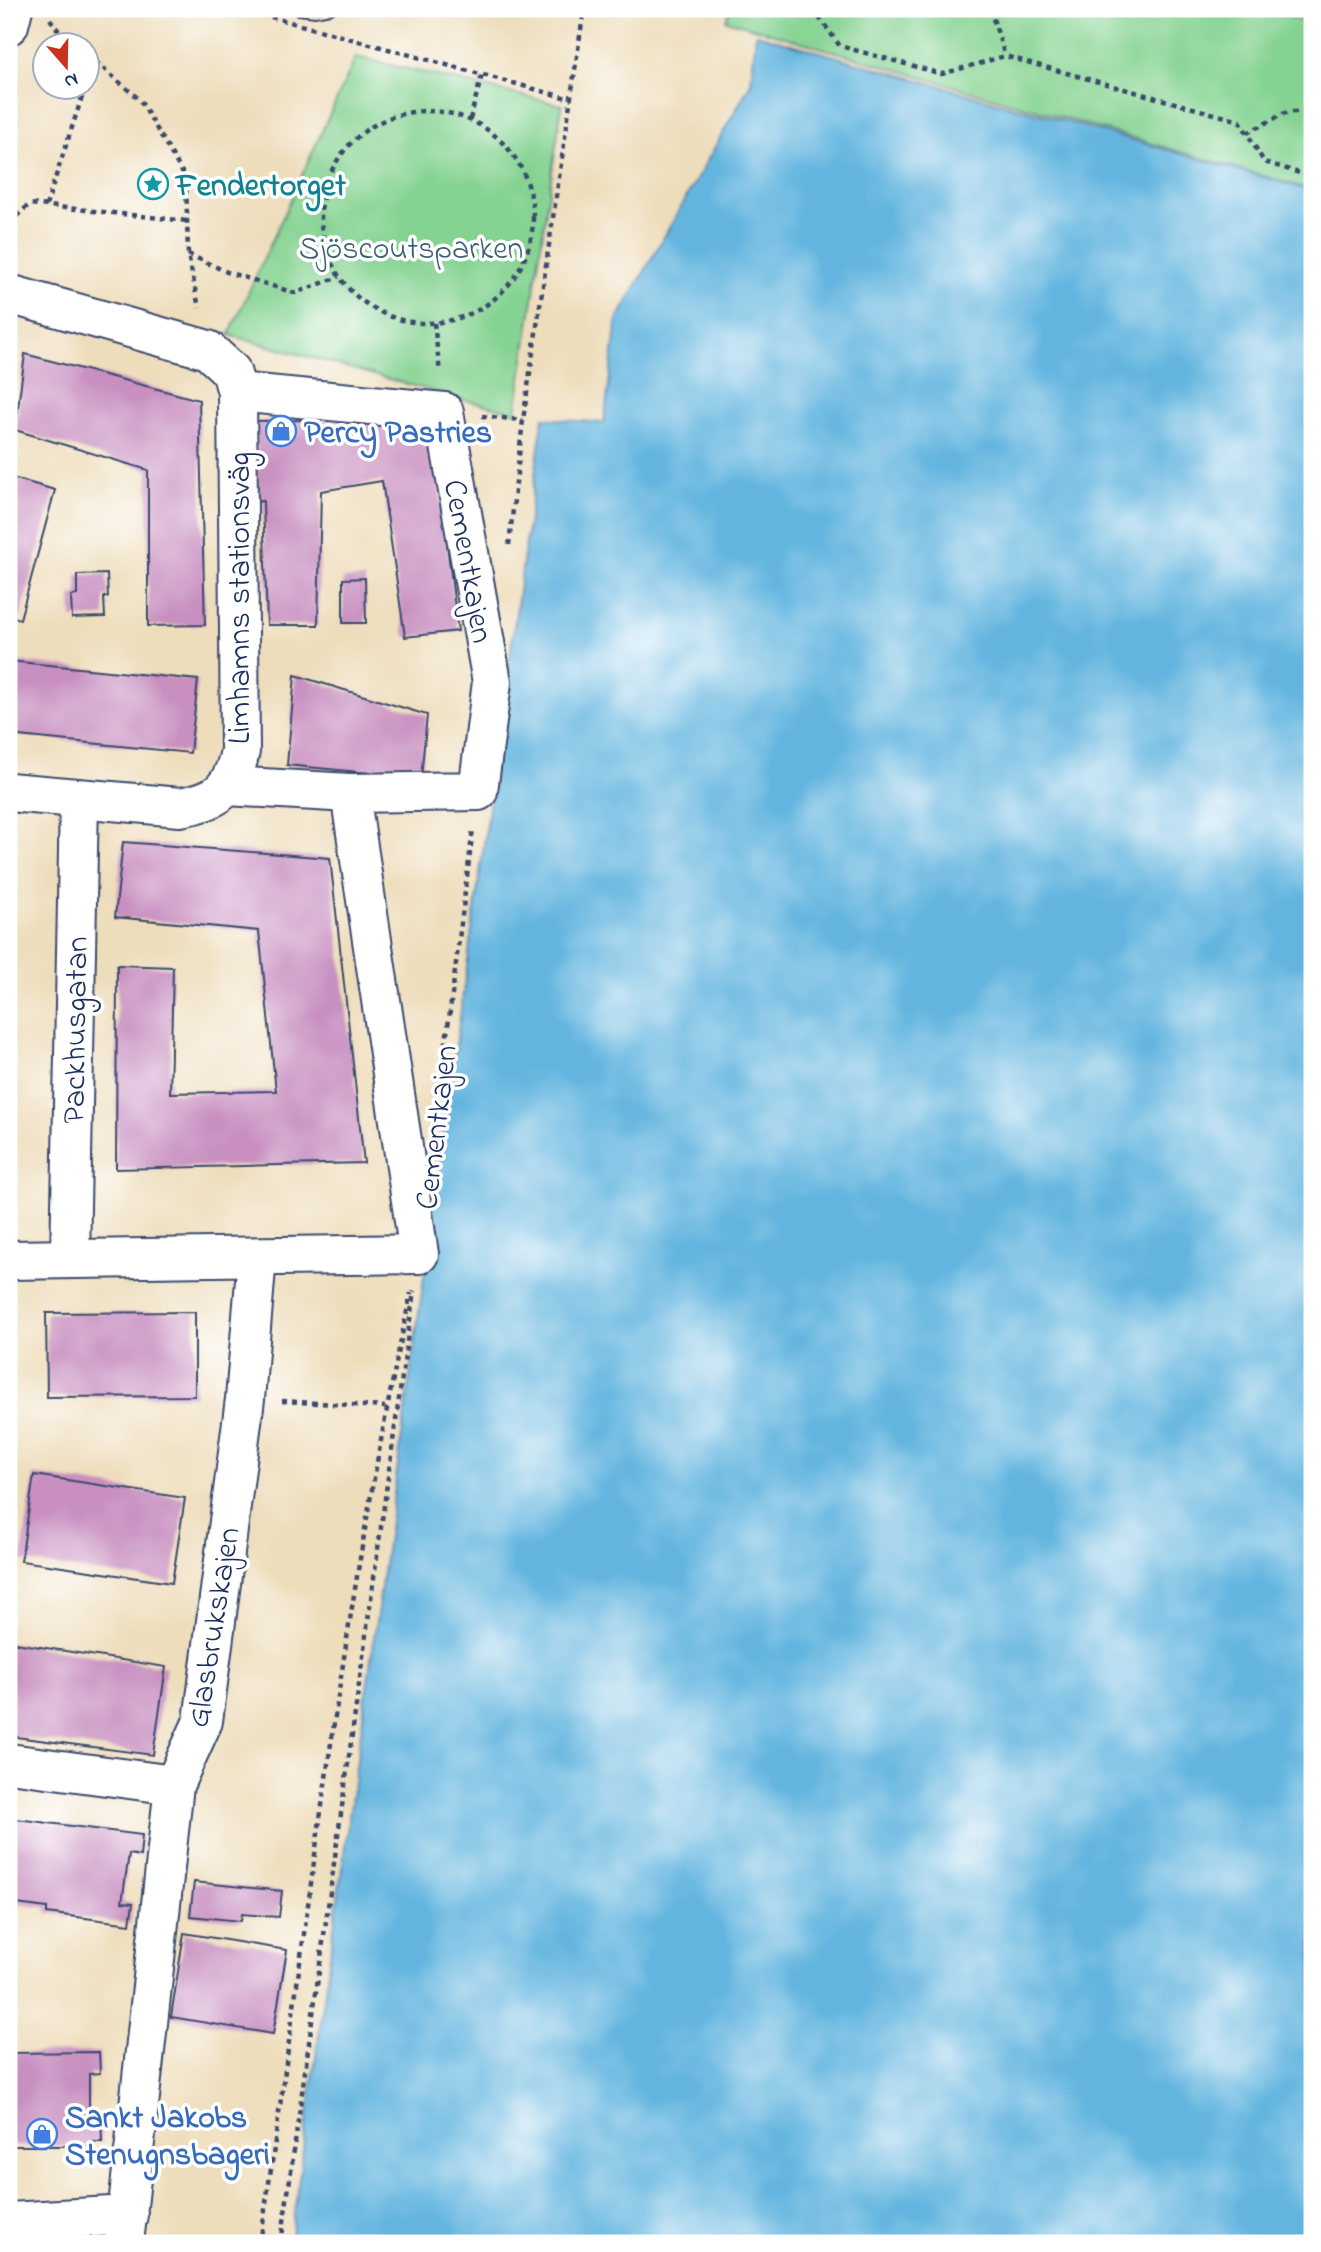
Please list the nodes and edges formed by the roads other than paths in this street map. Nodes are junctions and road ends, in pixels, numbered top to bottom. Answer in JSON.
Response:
{"nodes":[{"id":1,"x":13,"y":9,"type":"edge"},
{"id":2,"x":9,"y":25,"type":"edge"},
{"id":3,"x":9,"y":294,"type":"edge"},
{"id":4,"x":237,"y":392,"type":"junction"},
{"id":5,"x":227,"y":786,"type":"junction"},
{"id":6,"x":9,"y":792,"type":"edge"},
{"id":7,"x":350,"y":793,"type":"junction"},
{"id":8,"x":79,"y":800,"type":"junction"},
{"id":9,"x":257,"y":1257,"type":"junction"},
{"id":10,"x":70,"y":1259,"type":"junction"},
{"id":11,"x":9,"y":1260,"type":"edge"},
{"id":12,"x":9,"y":1763,"type":"edge"},
{"id":13,"x":174,"y":1785,"type":"junction"},
{"id":14,"x":9,"y":2222,"type":"edge"},
{"id":15,"x":126,"y":2229,"type":"edge"}],
"edges":[{"from":1,"to":2,"type":"street"},
{"from":3,"to":4,"type":"street"},
{"from":4,"to":5,"type":"street","name":"Limhamns stationsväg"},
{"from":4,"to":7,"type":"street","name":"Cementkajen"},
{"from":5,"to":7,"type":"street"},
{"from":5,"to":8,"type":"street","name":"Limhamns stationsväg"},
{"from":6,"to":8,"type":"street","name":"Limhamns stationsväg"},
{"from":7,"to":9,"type":"street","name":"Cementkajen"},
{"from":8,"to":10,"type":"street","name":"Packhusgatan"},
{"from":9,"to":10,"type":"street"},
{"from":9,"to":13,"type":"street","name":"Glasbrukskajen"},
{"from":10,"to":11,"type":"street"},
{"from":12,"to":13,"type":"street"},
{"from":13,"to":15,"type":"street","name":"Glasbrukskajen"},
{"from":14,"to":15,"type":"street"}]}
